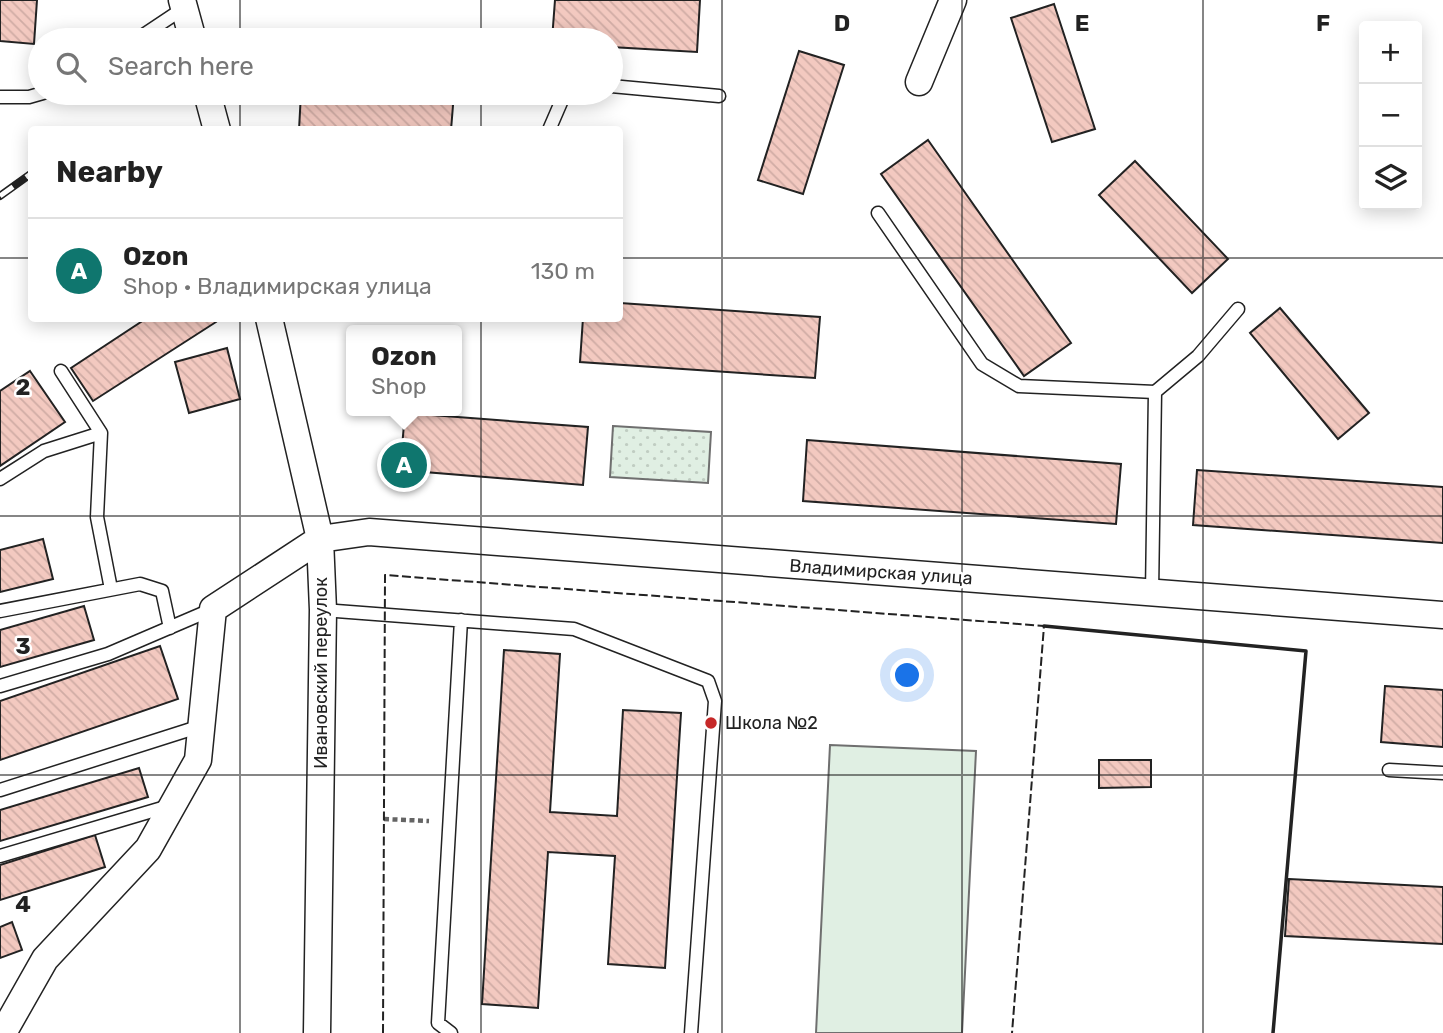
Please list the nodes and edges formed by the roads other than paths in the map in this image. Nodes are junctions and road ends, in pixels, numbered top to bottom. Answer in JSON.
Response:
{"nodes":[{"id":1,"x":953,"y":0,"type":"edge"},
{"id":2,"x":183,"y":4,"type":"edge"},
{"id":3,"x":152,"y":28,"type":"edge"},
{"id":4,"x":189,"y":28,"type":"edge"},
{"id":5,"x":919,"y":82,"type":"dead end"},
{"id":6,"x":623,"y":87,"type":"edge"},
{"id":7,"x":0,"y":96,"type":"edge"},
{"id":8,"x":719,"y":96,"type":"dead end"},
{"id":9,"x":28,"y":97,"type":"edge"},
{"id":10,"x":210,"y":105,"type":"edge"},
{"id":11,"x":560,"y":105,"type":"edge"},
{"id":12,"x":216,"y":126,"type":"edge"},
{"id":13,"x":551,"y":126,"type":"edge"},
{"id":14,"x":878,"y":213,"type":"dead end"},
{"id":15,"x":1238,"y":309,"type":"dead end"},
{"id":16,"x":270,"y":322,"type":"edge"},
{"id":17,"x":61,"y":371,"type":"dead end"},
{"id":18,"x":1155,"y":392,"type":"junction"},
{"id":19,"x":101,"y":432,"type":"junction"},
{"id":20,"x":0,"y":479,"type":"edge"},
{"id":21,"x":320,"y":539,"type":"junction"},
{"id":22,"x":111,"y":589,"type":"junction"},
{"id":23,"x":1152,"y":593,"type":"junction"},
{"id":24,"x":213,"y":609,"type":"junction"},
{"id":25,"x":324,"y":610,"type":"junction"},
{"id":26,"x":0,"y":611,"type":"edge"},
{"id":27,"x":1443,"y":615,"type":"edge"},
{"id":28,"x":461,"y":620,"type":"junction"},
{"id":29,"x":170,"y":628,"type":"junction"},
{"id":30,"x":0,"y":685,"type":"edge"},
{"id":31,"x":201,"y":726,"type":"junction"},
{"id":32,"x":1389,"y":769,"type":"dead end"},
{"id":33,"x":1443,"y":773,"type":"edge"},
{"id":34,"x":0,"y":790,"type":"edge"},
{"id":35,"x":173,"y":804,"type":"junction"},
{"id":36,"x":0,"y":856,"type":"edge"},
{"id":37,"x":3,"y":1033,"type":"edge"},
{"id":38,"x":317,"y":1033,"type":"edge"},
{"id":39,"x":451,"y":1033,"type":"edge"},
{"id":40,"x":691,"y":1033,"type":"edge"}],
"edges":[{"from":1,"to":5,"type":"street"},
{"from":2,"to":3,"type":"lane"},
{"from":2,"to":4,"type":"street"},
{"from":6,"to":8,"type":"lane"},
{"from":7,"to":9,"type":"lane"},
{"from":10,"to":12,"type":"street"},
{"from":11,"to":13,"type":"lane"},
{"from":14,"to":18,"type":"lane"},
{"from":15,"to":18,"type":"lane"},
{"from":16,"to":21,"type":"street","name":"Ивановский переулок"},
{"from":17,"to":19,"type":"lane"},
{"from":18,"to":23,"type":"lane"},
{"from":19,"to":20,"type":"lane"},
{"from":19,"to":22,"type":"lane"},
{"from":21,"to":23,"type":"street","name":"Владимирская улица"},
{"from":21,"to":24,"type":"street"},
{"from":21,"to":25,"type":"street","name":"Ивановский переулок"},
{"from":22,"to":26,"type":"lane"},
{"from":22,"to":29,"type":"lane"},
{"from":23,"to":27,"type":"street","name":"Владимирская улица"},
{"from":24,"to":29,"type":"lane"},
{"from":24,"to":31,"type":"street"},
{"from":25,"to":28,"type":"lane"},
{"from":25,"to":38,"type":"street","name":"Ивановский переулок"},
{"from":28,"to":39,"type":"lane"},
{"from":28,"to":40,"type":"lane"},
{"from":29,"to":30,"type":"lane"},
{"from":31,"to":34,"type":"lane"},
{"from":31,"to":35,"type":"street"},
{"from":32,"to":33,"type":"lane"},
{"from":35,"to":36,"type":"lane"},
{"from":35,"to":37,"type":"street"}]}
